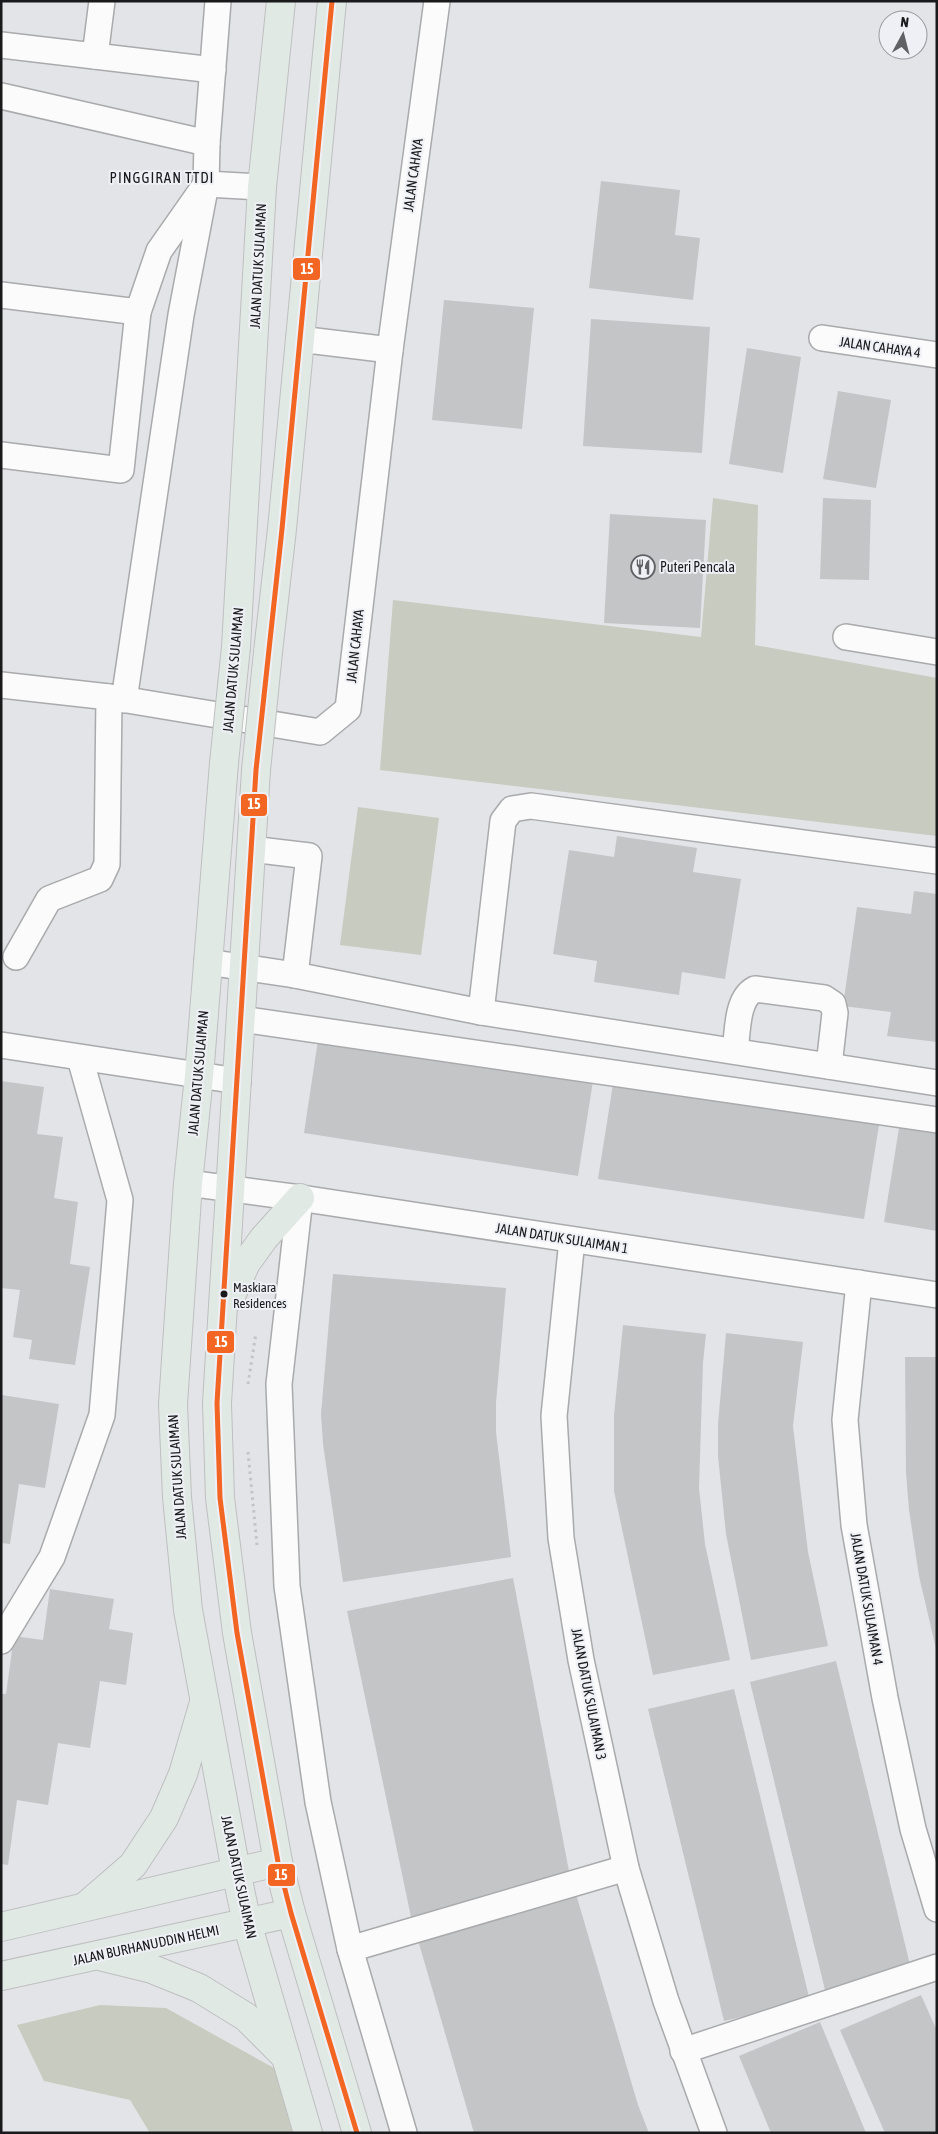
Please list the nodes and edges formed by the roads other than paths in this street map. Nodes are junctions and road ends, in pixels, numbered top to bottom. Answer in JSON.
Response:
{"nodes":[{"id":1,"x":102,"y":1,"type":"edge"},
{"id":2,"x":218,"y":1,"type":"edge"},
{"id":3,"x":280,"y":1,"type":"edge"},
{"id":4,"x":332,"y":1,"type":"edge"},
{"id":5,"x":437,"y":1,"type":"edge"},
{"id":6,"x":1,"y":45,"type":"edge"},
{"id":7,"x":95,"y":56,"type":"junction"},
{"id":8,"x":212,"y":70,"type":"junction"},
{"id":9,"x":1,"y":96,"type":"edge"},
{"id":10,"x":207,"y":143,"type":"junction"},
{"id":11,"x":206,"y":184,"type":"junction"},
{"id":12,"x":262,"y":187,"type":"junction"},
{"id":13,"x":1,"y":295,"type":"edge"},
{"id":14,"x":138,"y":312,"type":"junction"},
{"id":15,"x":300,"y":338,"type":"junction"},
{"id":16,"x":822,"y":338,"type":"dead end"},
{"id":17,"x":390,"y":350,"type":"junction"},
{"id":18,"x":937,"y":355,"type":"edge"},
{"id":19,"x":1,"y":455,"type":"edge"},
{"id":20,"x":846,"y":638,"type":"dead end"},
{"id":21,"x":937,"y":652,"type":"edge"},
{"id":22,"x":1,"y":685,"type":"edge"},
{"id":23,"x":117,"y":699,"type":"junction"},
{"id":24,"x":251,"y":849,"type":"junction"},
{"id":25,"x":937,"y":860,"type":"edge"},
{"id":26,"x":16,"y":957,"type":"dead end"},
{"id":27,"x":207,"y":962,"type":"junction"},
{"id":28,"x":244,"y":968,"type":"junction"},
{"id":29,"x":295,"y":975,"type":"junction"},
{"id":30,"x":481,"y":1012,"type":"junction"},
{"id":31,"x":241,"y":1019,"type":"junction"},
{"id":32,"x":1,"y":1045,"type":"edge"},
{"id":33,"x":735,"y":1051,"type":"junction"},
{"id":34,"x":80,"y":1058,"type":"junction"},
{"id":35,"x":828,"y":1066,"type":"junction"},
{"id":36,"x":199,"y":1076,"type":"junction"},
{"id":37,"x":238,"y":1081,"type":"junction"},
{"id":38,"x":937,"y":1083,"type":"edge"},
{"id":39,"x":937,"y":1120,"type":"edge"},
{"id":40,"x":188,"y":1182,"type":"junction"},
{"id":41,"x":231,"y":1189,"type":"junction"},
{"id":42,"x":300,"y":1198,"type":"junction"},
{"id":43,"x":572,"y":1240,"type":"junction"},
{"id":44,"x":859,"y":1283,"type":"junction"},
{"id":45,"x":937,"y":1295,"type":"edge"},
{"id":46,"x":223,"y":1314,"type":"junction"},
{"id":47,"x":1,"y":1641,"type":"edge"},
{"id":48,"x":204,"y":1703,"type":"junction"},
{"id":49,"x":278,"y":1862,"type":"junction"},
{"id":50,"x":626,"y":1868,"type":"junction"},
{"id":51,"x":236,"y":1871,"type":"junction"},
{"id":52,"x":83,"y":1908,"type":"junction"},
{"id":53,"x":937,"y":1909,"type":"edge"},
{"id":54,"x":291,"y":1913,"type":"junction"},
{"id":55,"x":247,"y":1923,"type":"junction"},
{"id":56,"x":1,"y":1927,"type":"edge"},
{"id":57,"x":350,"y":1949,"type":"junction"},
{"id":58,"x":96,"y":1956,"type":"junction"},
{"id":59,"x":937,"y":1966,"type":"edge"},
{"id":60,"x":1,"y":1976,"type":"edge"},
{"id":61,"x":683,"y":2051,"type":"junction"},
{"id":62,"x":287,"y":2058,"type":"junction"},
{"id":63,"x":308,"y":2133,"type":"edge"},
{"id":64,"x":357,"y":2133,"type":"edge"},
{"id":65,"x":404,"y":2133,"type":"edge"},
{"id":66,"x":714,"y":2133,"type":"edge"}],
"edges":[{"from":1,"to":7,"type":"street"},
{"from":2,"to":8,"type":"street"},
{"from":3,"to":12,"type":"main road","name":"JALAN DATUK SULAIMAN"},
{"from":4,"to":15,"type":"main road"},
{"from":5,"to":17,"type":"street","name":"JALAN CAHAYA"},
{"from":6,"to":7,"type":"street"},
{"from":7,"to":8,"type":"street"},
{"from":8,"to":10,"type":"street"},
{"from":9,"to":10,"type":"street"},
{"from":10,"to":11,"type":"street"},
{"from":11,"to":12,"type":"street"},
{"from":11,"to":14,"type":"street"},
{"from":11,"to":23,"type":"street"},
{"from":12,"to":27,"type":"main road","name":"JALAN DATUK SULAIMAN","bridge":true},
{"from":13,"to":14,"type":"street"},
{"from":14,"to":19,"type":"street"},
{"from":15,"to":17,"type":"street"},
{"from":15,"to":24,"type":"main road","bridge":true},
{"from":16,"to":18,"type":"street","name":"JALAN CAHAYA 4"},
{"from":17,"to":23,"type":"street","name":"JALAN CAHAYA"},
{"from":20,"to":21,"type":"street"},
{"from":22,"to":23,"type":"street","name":"JALAN CAHAYA"},
{"from":23,"to":26,"type":"street"},
{"from":24,"to":28,"type":"main road"},
{"from":24,"to":29,"type":"street"},
{"from":25,"to":30,"type":"street"},
{"from":27,"to":28,"type":"street"},
{"from":27,"to":36,"type":"main road","name":"JALAN DATUK SULAIMAN"},
{"from":28,"to":29,"type":"street"},
{"from":28,"to":31,"type":"main road"},
{"from":29,"to":30,"type":"street"},
{"from":30,"to":33,"type":"street"},
{"from":31,"to":37,"type":"main road"},
{"from":31,"to":39,"type":"street"},
{"from":32,"to":34,"type":"street"},
{"from":33,"to":35,"type":"street"},
{"from":33,"to":35,"type":"street"},
{"from":34,"to":36,"type":"street"},
{"from":34,"to":47,"type":"street"},
{"from":35,"to":38,"type":"street"},
{"from":36,"to":37,"type":"street"},
{"from":36,"to":40,"type":"main road","name":"JALAN DATUK SULAIMAN"},
{"from":37,"to":41,"type":"main road"},
{"from":40,"to":41,"type":"street","name":"JALAN DATUK SULAIMAN 1"},
{"from":40,"to":48,"type":"main road","name":"JALAN DATUK SULAIMAN"},
{"from":41,"to":42,"type":"street","name":"JALAN DATUK SULAIMAN 1"},
{"from":41,"to":46,"type":"main road"},
{"from":42,"to":43,"type":"street","name":"JALAN DATUK SULAIMAN 1"},
{"from":42,"to":46,"type":"main road"},
{"from":42,"to":57,"type":"street"},
{"from":43,"to":44,"type":"street","name":"JALAN DATUK SULAIMAN 1"},
{"from":43,"to":50,"type":"street","name":"JALAN DATUK SULAIMAN 3"},
{"from":44,"to":45,"type":"street","name":"JALAN DATUK SULAIMAN 1"},
{"from":44,"to":53,"type":"street","name":"JALAN DATUK SULAIMAN 4"},
{"from":46,"to":49,"type":"main road"},
{"from":48,"to":51,"type":"main road","name":"JALAN DATUK SULAIMAN"},
{"from":48,"to":52,"type":"main road"},
{"from":49,"to":51,"type":"main road"},
{"from":49,"to":54,"type":"main road"},
{"from":50,"to":57,"type":"street"},
{"from":50,"to":61,"type":"street","name":"JALAN DATUK SULAIMAN 3"},
{"from":51,"to":52,"type":"main road"},
{"from":51,"to":55,"type":"main road","name":"JALAN DATUK SULAIMAN"},
{"from":52,"to":56,"type":"main road"},
{"from":54,"to":55,"type":"main road","name":"JALAN BURHANUDDIN HELMI"},
{"from":54,"to":64,"type":"main road"},
{"from":55,"to":58,"type":"main road","name":"JALAN BURHANUDDIN HELMI"},
{"from":55,"to":62,"type":"main road","name":"JALAN DATUK SULAIMAN"},
{"from":57,"to":65,"type":"street"},
{"from":58,"to":60,"type":"main road","name":"JALAN BURHANUDDIN HELMI"},
{"from":58,"to":62,"type":"main road"},
{"from":59,"to":61,"type":"street"},
{"from":61,"to":66,"type":"street","name":"JALAN DATUK SULAIMAN 3"},
{"from":62,"to":63,"type":"main road","name":"JALAN DATUK SULAIMAN"}]}
